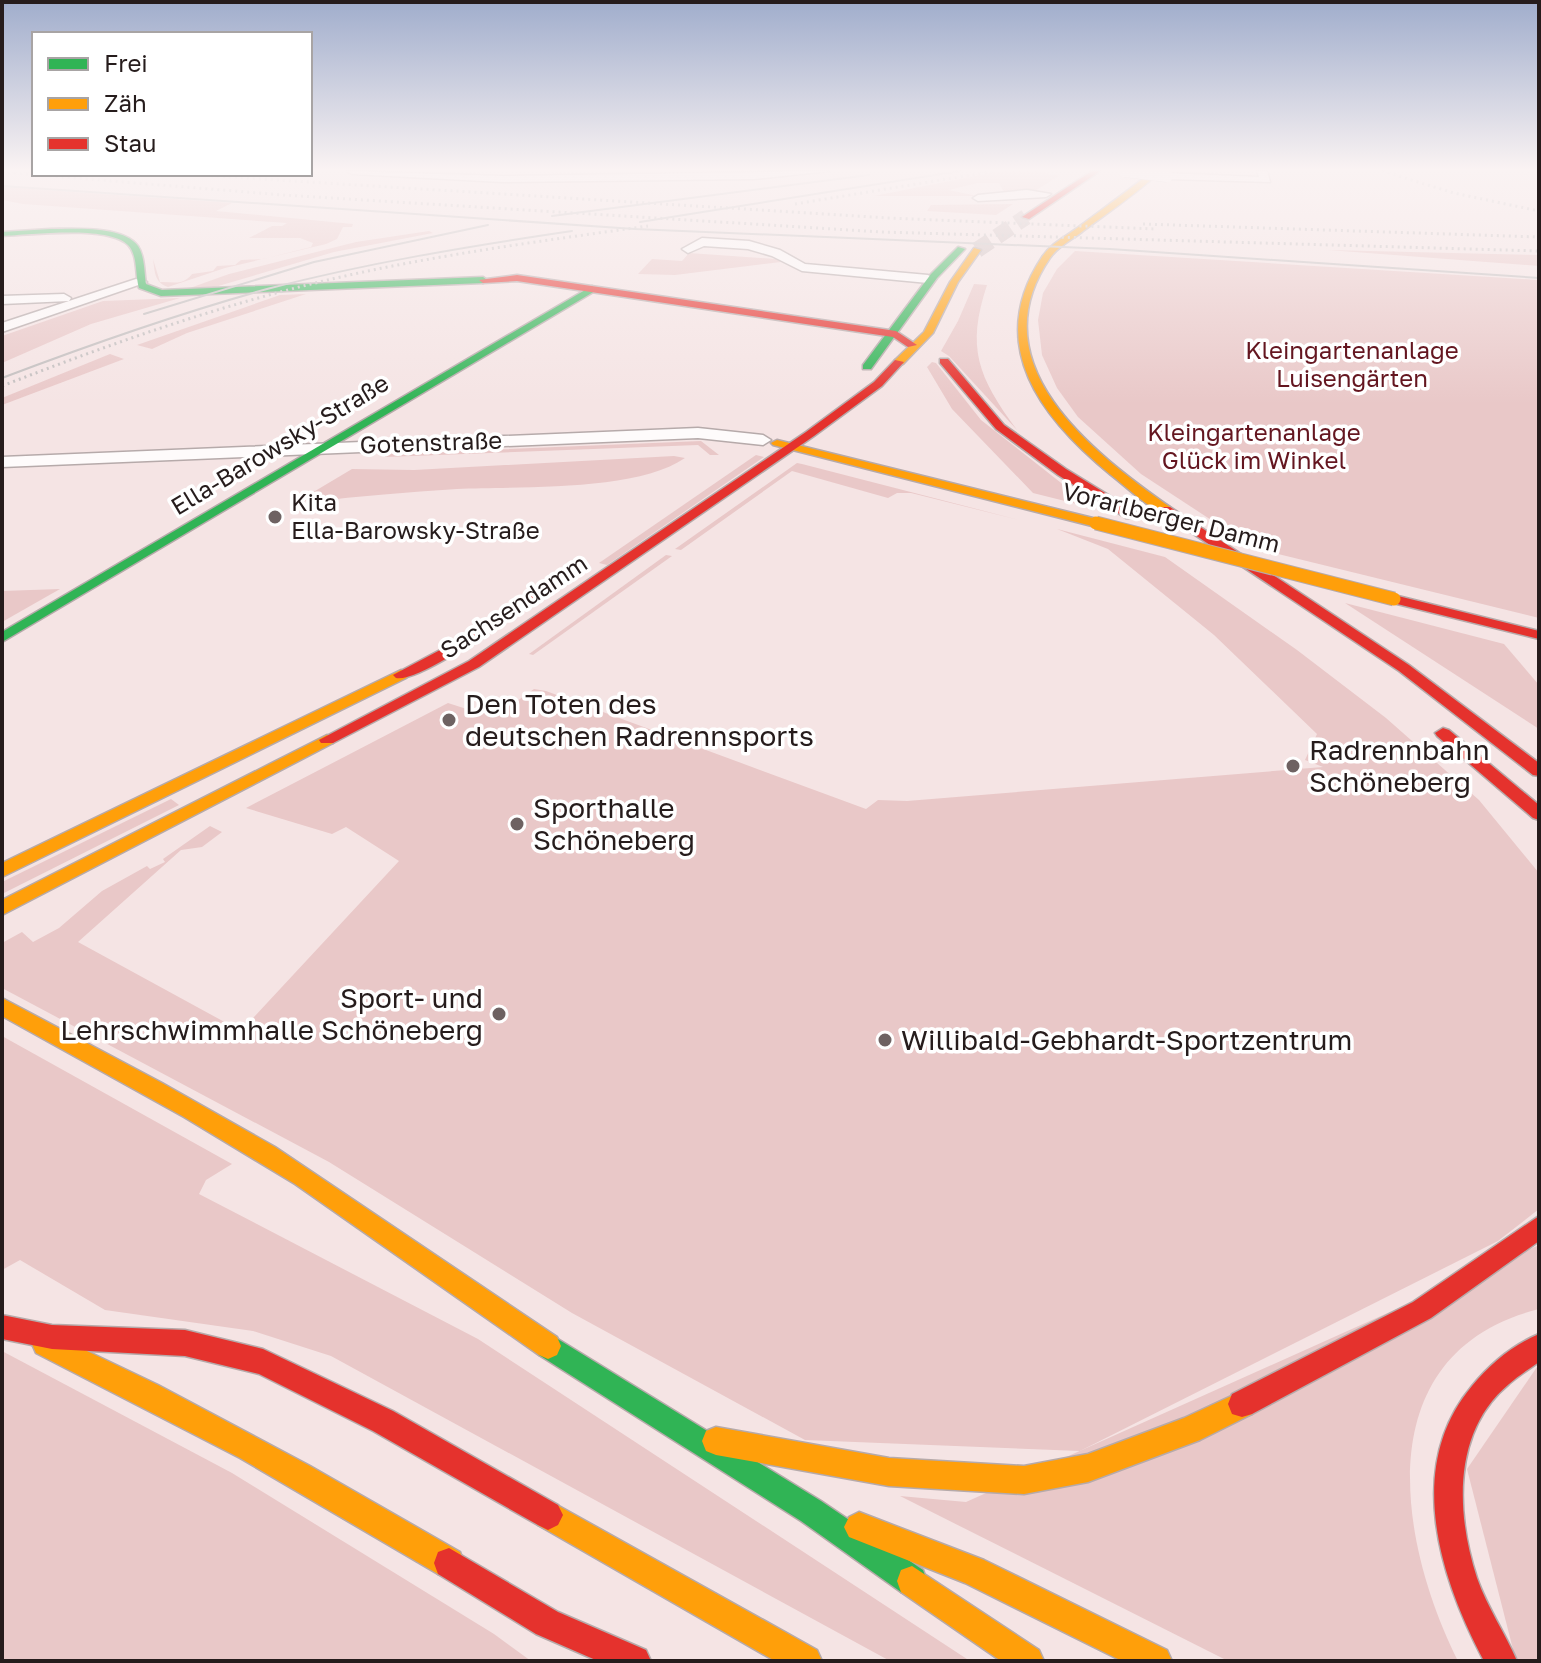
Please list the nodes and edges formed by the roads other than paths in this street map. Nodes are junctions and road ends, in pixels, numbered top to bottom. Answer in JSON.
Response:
{"nodes":[{"id":1,"x":135,"y":249,"type":"edge"},
{"id":2,"x":689,"y":249,"type":"edge"},
{"id":3,"x":759,"y":249,"type":"edge"},
{"id":4,"x":1031,"y":249,"type":"edge"},
{"id":5,"x":1056,"y":249,"type":"edge"},
{"id":6,"x":1024,"y":254,"type":"dead end"},
{"id":7,"x":782,"y":257,"type":"junction"},
{"id":8,"x":928,"y":279,"type":"junction"},
{"id":9,"x":141,"y":282,"type":"junction"},
{"id":10,"x":954,"y":282,"type":"junction"},
{"id":11,"x":588,"y":292,"type":"junction"},
{"id":12,"x":84,"y":299,"type":"junction"},
{"id":13,"x":2,"y":300,"type":"edge"},
{"id":14,"x":2,"y":328,"type":"edge"},
{"id":15,"x":893,"y":339,"type":"junction"},
{"id":16,"x":916,"y":349,"type":"junction"},
{"id":17,"x":850,"y":380,"type":"dead end"},
{"id":18,"x":783,"y":426,"type":"dead end"},
{"id":19,"x":1040,"y":433,"type":"dead end"},
{"id":20,"x":763,"y":440,"type":"junction"},
{"id":21,"x":323,"y":447,"type":"junction"},
{"id":22,"x":792,"y":447,"type":"junction"},
{"id":23,"x":735,"y":460,"type":"dead end"},
{"id":24,"x":2,"y":462,"type":"edge"},
{"id":25,"x":1102,"y":494,"type":"junction"},
{"id":26,"x":1218,"y":576,"type":"dead end"},
{"id":27,"x":551,"y":584,"type":"dead end"},
{"id":28,"x":1539,"y":635,"type":"edge"},
{"id":29,"x":2,"y":638,"type":"edge"},
{"id":30,"x":414,"y":668,"type":"junction"},
{"id":31,"x":441,"y":683,"type":"junction"},
{"id":32,"x":1439,"y":694,"type":"junction"},
{"id":33,"x":1512,"y":725,"type":"dead end"},
{"id":34,"x":1539,"y":771,"type":"edge"},
{"id":35,"x":180,"y":783,"type":"junction"},
{"id":36,"x":205,"y":803,"type":"junction"},
{"id":37,"x":1539,"y":814,"type":"edge"},
{"id":38,"x":1515,"y":819,"type":"dead end"},
{"id":39,"x":2,"y":871,"type":"edge"},
{"id":40,"x":2,"y":908,"type":"edge"},
{"id":41,"x":2,"y":1006,"type":"edge"},
{"id":42,"x":1539,"y":1227,"type":"edge"},
{"id":43,"x":2,"y":1327,"type":"edge"},
{"id":44,"x":21,"y":1333,"type":"junction"},
{"id":45,"x":1539,"y":1347,"type":"edge"},
{"id":46,"x":696,"y":1438,"type":"junction"},
{"id":47,"x":811,"y":1511,"type":"junction"},
{"id":48,"x":547,"y":1623,"type":"junction"},
{"id":49,"x":583,"y":1661,"type":"edge"},
{"id":50,"x":635,"y":1661,"type":"edge"},
{"id":51,"x":806,"y":1661,"type":"edge"},
{"id":52,"x":1028,"y":1661,"type":"edge"},
{"id":53,"x":1156,"y":1661,"type":"edge"},
{"id":54,"x":1501,"y":1661,"type":"edge"}],
"edges":[{"from":1,"to":9,"type":"main road"},
{"from":2,"to":7,"type":"street"},
{"from":3,"to":7,"type":"street"},
{"from":4,"to":6,"type":"main road"},
{"from":5,"to":32,"type":"main road"},
{"from":7,"to":8,"type":"street"},
{"from":8,"to":10,"type":"main road"},
{"from":8,"to":10,"type":"main road","name":"Sachsendamm"},
{"from":8,"to":15,"type":"main road","name":"Sachsendamm"},
{"from":9,"to":11,"type":"main road"},
{"from":9,"to":12,"type":"street"},
{"from":10,"to":16,"type":"main road","name":"Sachsendamm"},
{"from":11,"to":15,"type":"main road"},
{"from":11,"to":21,"type":"main road","name":"Ella-Barowsky-Straße"},
{"from":12,"to":13,"type":"street"},
{"from":12,"to":14,"type":"street"},
{"from":15,"to":16,"type":"main road"},
{"from":15,"to":17,"type":"main road","name":"Sachsendamm"},
{"from":16,"to":22,"type":"main road","name":"Sachsendamm"},
{"from":16,"to":25,"type":"main road"},
{"from":18,"to":20,"type":"main road"},
{"from":19,"to":25,"type":"main road"},
{"from":20,"to":21,"type":"street","name":"Gotenstraße"},
{"from":20,"to":22,"type":"main road","name":"Vorarlberger Damm"},
{"from":20,"to":23,"type":"main road"},
{"from":21,"to":24,"type":"street","name":"Gotenstraße"},
{"from":21,"to":29,"type":"main road","name":"Ella-Barowsky-Straße"},
{"from":22,"to":28,"type":"main road","name":"Vorarlberger Damm","bridge":true},
{"from":22,"to":31,"type":"main road","name":"Sachsendamm"},
{"from":25,"to":26,"type":"main road"},
{"from":27,"to":30,"type":"main road","name":"Sachsendamm"},
{"from":30,"to":31,"type":"main road"},
{"from":30,"to":35,"type":"main road","name":"Sachsendamm"},
{"from":31,"to":36,"type":"main road","name":"Sachsendamm"},
{"from":32,"to":33,"type":"main road"},
{"from":32,"to":34,"type":"main road"},
{"from":35,"to":36,"type":"main road"},
{"from":35,"to":39,"type":"main road","name":"Sachsendamm"},
{"from":36,"to":40,"type":"main road","name":"Sachsendamm"},
{"from":37,"to":38,"type":"main road"},
{"from":41,"to":46,"type":"main road"},
{"from":42,"to":46,"type":"main road"},
{"from":43,"to":44,"type":"main road"},
{"from":44,"to":48,"type":"main road"},
{"from":44,"to":51,"type":"main road"},
{"from":45,"to":54,"type":"main road"},
{"from":46,"to":47,"type":"main road"},
{"from":47,"to":52,"type":"main road"},
{"from":47,"to":53,"type":"main road"},
{"from":48,"to":49,"type":"main road"},
{"from":48,"to":50,"type":"main road"}]}
